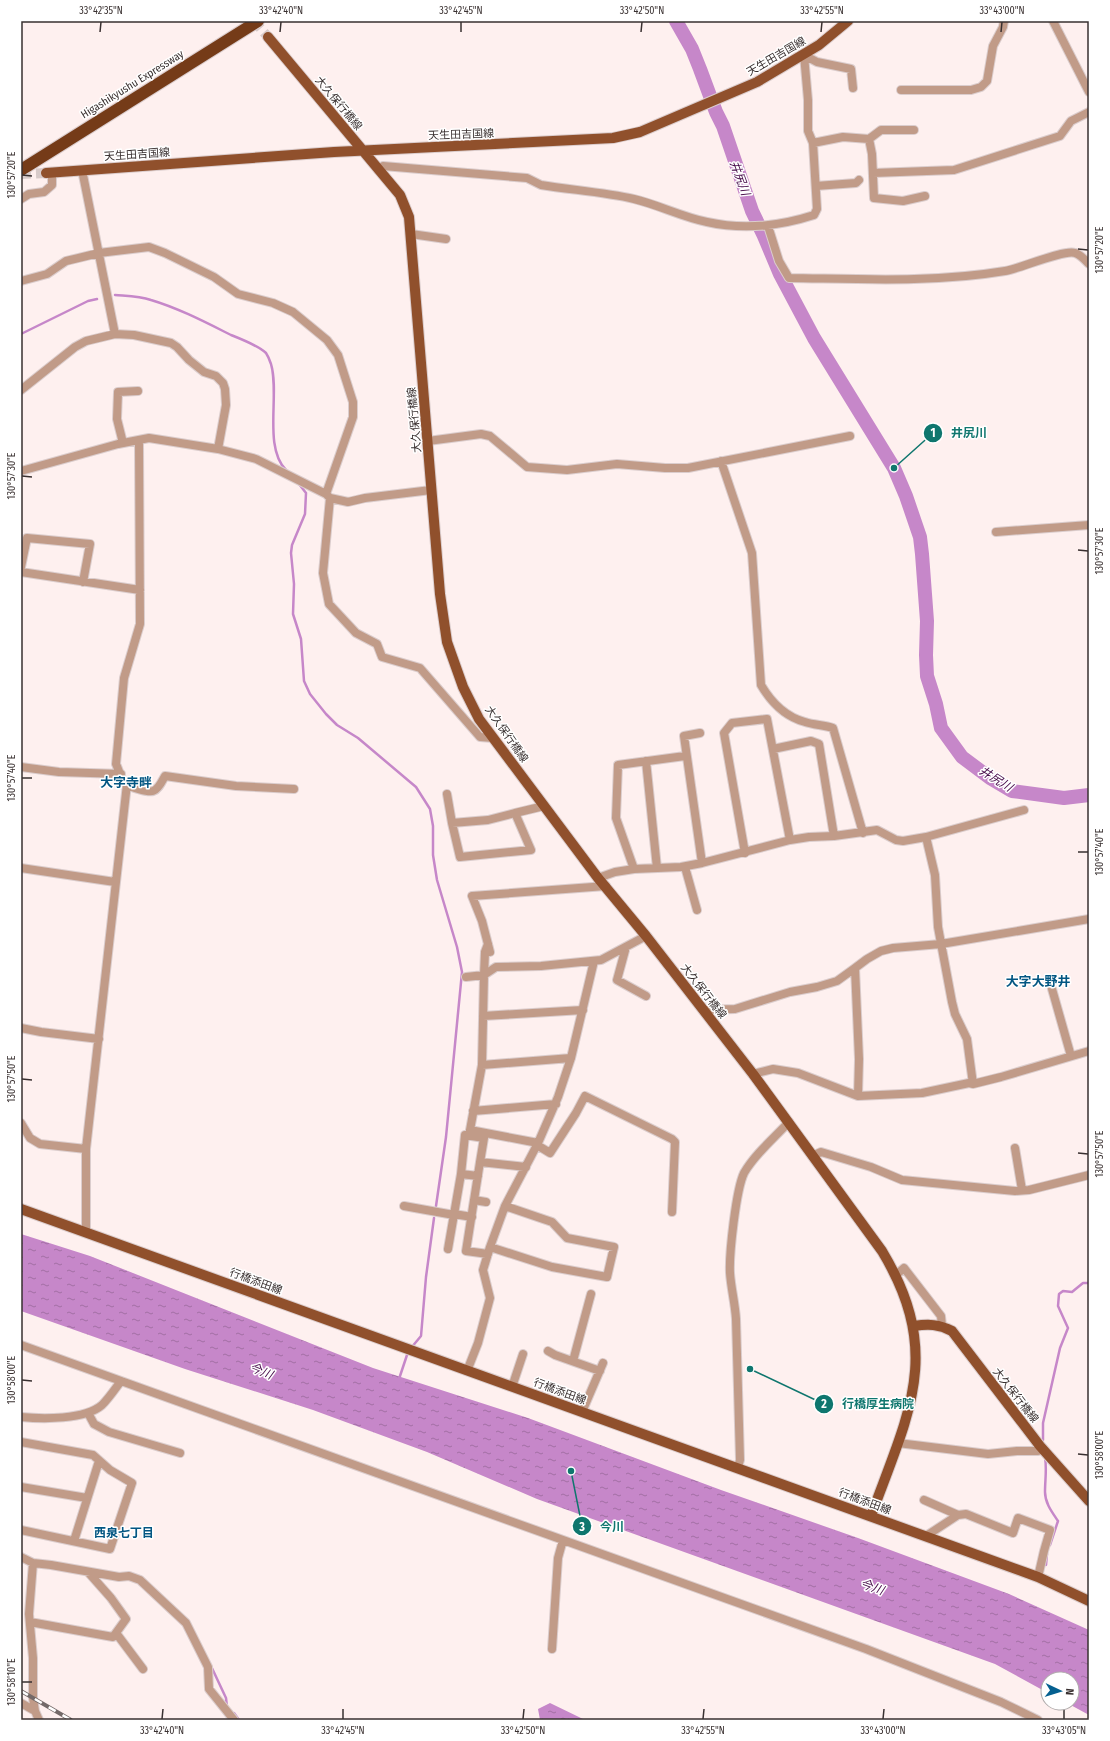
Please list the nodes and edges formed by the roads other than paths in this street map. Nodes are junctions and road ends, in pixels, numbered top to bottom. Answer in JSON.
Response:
{"nodes":[{"id":1,"x":258,"y":21,"type":"edge"},
{"id":2,"x":848,"y":21,"type":"edge"},
{"id":3,"x":1004,"y":21,"type":"edge"},
{"id":4,"x":1053,"y":21,"type":"edge"},
{"id":5,"x":268,"y":37,"type":"tunnel mouth"},
{"id":6,"x":804,"y":55,"type":"junction"},
{"id":7,"x":853,"y":88,"type":"dead end"},
{"id":8,"x":901,"y":90,"type":"dead end"},
{"id":9,"x":1089,"y":92,"type":"edge"},
{"id":10,"x":1089,"y":112,"type":"edge"},
{"id":11,"x":914,"y":130,"type":"dead end"},
{"id":12,"x":869,"y":139,"type":"junction"},
{"id":13,"x":813,"y":143,"type":"junction"},
{"id":14,"x":363,"y":150,"type":"junction"},
{"id":15,"x":21,"y":170,"type":"edge"},
{"id":16,"x":82,"y":170,"type":"junction"},
{"id":17,"x":378,"y":170,"type":"junction"},
{"id":18,"x":49,"y":172,"type":"joint"},
{"id":19,"x":873,"y":173,"type":"junction"},
{"id":20,"x":859,"y":180,"type":"dead end"},
{"id":21,"x":816,"y":186,"type":"junction"},
{"id":22,"x":925,"y":196,"type":"dead end"},
{"id":23,"x":21,"y":199,"type":"edge"},
{"id":24,"x":767,"y":226,"type":"junction"},
{"id":25,"x":411,"y":234,"type":"junction"},
{"id":26,"x":446,"y":239,"type":"dead end"},
{"id":27,"x":99,"y":253,"type":"junction"},
{"id":28,"x":1089,"y":264,"type":"edge"},
{"id":29,"x":21,"y":281,"type":"edge"},
{"id":30,"x":116,"y":334,"type":"junction"},
{"id":31,"x":21,"y":390,"type":"edge"},
{"id":32,"x":138,"y":390,"type":"dead end"},
{"id":33,"x":850,"y":436,"type":"dead end"},
{"id":34,"x":138,"y":441,"type":"junction"},
{"id":35,"x":428,"y":441,"type":"junction"},
{"id":36,"x":123,"y":443,"type":"junction"},
{"id":37,"x":218,"y":449,"type":"junction"},
{"id":38,"x":721,"y":461,"type":"junction"},
{"id":39,"x":21,"y":471,"type":"edge"},
{"id":40,"x":431,"y":490,"type":"junction"},
{"id":41,"x":328,"y":496,"type":"junction"},
{"id":42,"x":1089,"y":525,"type":"edge"},
{"id":43,"x":996,"y":532,"type":"dead end"},
{"id":44,"x":21,"y":567,"type":"edge"},
{"id":45,"x":21,"y":572,"type":"edge"},
{"id":46,"x":83,"y":582,"type":"junction"},
{"id":47,"x":140,"y":590,"type":"junction"},
{"id":48,"x":700,"y":733,"type":"dead end"},
{"id":49,"x":493,"y":738,"type":"junction"},
{"id":50,"x":772,"y":749,"type":"junction"},
{"id":51,"x":685,"y":756,"type":"junction"},
{"id":52,"x":646,"y":761,"type":"junction"},
{"id":53,"x":21,"y":767,"type":"edge"},
{"id":54,"x":120,"y":774,"type":"junction"},
{"id":55,"x":127,"y":784,"type":"junction"},
{"id":56,"x":294,"y":789,"type":"dead end"},
{"id":57,"x":447,"y":794,"type":"dead end"},
{"id":58,"x":544,"y":806,"type":"junction"},
{"id":59,"x":1024,"y":810,"type":"dead end"},
{"id":60,"x":515,"y":813,"type":"junction"},
{"id":61,"x":452,"y":823,"type":"junction"},
{"id":62,"x":863,"y":833,"type":"junction"},
{"id":63,"x":834,"y":836,"type":"junction"},
{"id":64,"x":926,"y":837,"type":"junction"},
{"id":65,"x":790,"y":840,"type":"junction"},
{"id":66,"x":745,"y":853,"type":"junction"},
{"id":67,"x":702,"y":863,"type":"junction"},
{"id":68,"x":685,"y":866,"type":"junction"},
{"id":69,"x":21,"y":868,"type":"edge"},
{"id":70,"x":634,"y":868,"type":"junction"},
{"id":71,"x":657,"y":868,"type":"junction"},
{"id":72,"x":598,"y":878,"type":"junction"},
{"id":73,"x":115,"y":882,"type":"junction"},
{"id":74,"x":606,"y":886,"type":"junction"},
{"id":75,"x":696,"y":910,"type":"dead end"},
{"id":76,"x":1089,"y":919,"type":"edge"},
{"id":77,"x":646,"y":936,"type":"junction"},
{"id":78,"x":941,"y":944,"type":"junction"},
{"id":79,"x":626,"y":947,"type":"junction"},
{"id":80,"x":594,"y":961,"type":"junction"},
{"id":81,"x":855,"y":968,"type":"junction"},
{"id":82,"x":484,"y":975,"type":"junction"},
{"id":83,"x":466,"y":978,"type":"dead end"},
{"id":84,"x":1052,"y":989,"type":"dead end"},
{"id":85,"x":646,"y":996,"type":"dead end"},
{"id":86,"x":583,"y":1010,"type":"junction"},
{"id":87,"x":704,"y":1010,"type":"junction"},
{"id":88,"x":483,"y":1016,"type":"junction"},
{"id":89,"x":21,"y":1028,"type":"edge"},
{"id":90,"x":98,"y":1039,"type":"junction"},
{"id":91,"x":1089,"y":1050,"type":"edge"},
{"id":92,"x":1070,"y":1056,"type":"junction"},
{"id":93,"x":571,"y":1058,"type":"junction"},
{"id":94,"x":482,"y":1065,"type":"junction"},
{"id":95,"x":753,"y":1074,"type":"junction"},
{"id":96,"x":973,"y":1084,"type":"junction"},
{"id":97,"x":858,"y":1096,"type":"junction"},
{"id":98,"x":556,"y":1104,"type":"junction"},
{"id":99,"x":473,"y":1111,"type":"junction"},
{"id":100,"x":789,"y":1122,"type":"junction"},
{"id":101,"x":21,"y":1123,"type":"edge"},
{"id":102,"x":537,"y":1144,"type":"junction"},
{"id":103,"x":1015,"y":1148,"type":"dead end"},
{"id":104,"x":86,"y":1149,"type":"junction"},
{"id":105,"x":812,"y":1156,"type":"junction"},
{"id":106,"x":480,"y":1162,"type":"junction"},
{"id":107,"x":526,"y":1167,"type":"junction"},
{"id":108,"x":461,"y":1174,"type":"junction"},
{"id":109,"x":1089,"y":1175,"type":"edge"},
{"id":110,"x":478,"y":1176,"type":"junction"},
{"id":111,"x":1022,"y":1190,"type":"junction"},
{"id":112,"x":474,"y":1200,"type":"junction"},
{"id":113,"x":486,"y":1202,"type":"dead end"},
{"id":114,"x":404,"y":1206,"type":"dead end"},
{"id":115,"x":505,"y":1206,"type":"junction"},
{"id":116,"x":21,"y":1209,"type":"edge"},
{"id":117,"x":672,"y":1212,"type":"dead end"},
{"id":118,"x":454,"y":1215,"type":"junction"},
{"id":119,"x":472,"y":1216,"type":"junction"},
{"id":120,"x":86,"y":1232,"type":"junction"},
{"id":121,"x":448,"y":1249,"type":"dead end"},
{"id":122,"x":489,"y":1251,"type":"junction"},
{"id":123,"x":896,"y":1274,"type":"junction"},
{"id":124,"x":591,"y":1294,"type":"dead end"},
{"id":125,"x":914,"y":1326,"type":"junction"},
{"id":126,"x":942,"y":1326,"type":"junction"},
{"id":127,"x":21,"y":1345,"type":"edge"},
{"id":128,"x":548,"y":1351,"type":"dead end"},
{"id":129,"x":523,"y":1354,"type":"dead end"},
{"id":130,"x":573,"y":1361,"type":"junction"},
{"id":131,"x":467,"y":1370,"type":"junction"},
{"id":132,"x":121,"y":1381,"type":"junction"},
{"id":133,"x":512,"y":1387,"type":"junction"},
{"id":134,"x":582,"y":1412,"type":"junction"},
{"id":135,"x":88,"y":1413,"type":"junction"},
{"id":136,"x":21,"y":1417,"type":"edge"},
{"id":137,"x":21,"y":1442,"type":"edge"},
{"id":138,"x":898,"y":1443,"type":"junction"},
{"id":139,"x":1040,"y":1446,"type":"junction"},
{"id":140,"x":180,"y":1453,"type":"dead end"},
{"id":141,"x":99,"y":1460,"type":"junction"},
{"id":142,"x":738,"y":1467,"type":"junction"},
{"id":143,"x":21,"y":1487,"type":"edge"},
{"id":144,"x":87,"y":1498,"type":"junction"},
{"id":145,"x":924,"y":1500,"type":"dead end"},
{"id":146,"x":1089,"y":1501,"type":"edge"},
{"id":147,"x":958,"y":1515,"type":"junction"},
{"id":148,"x":871,"y":1516,"type":"junction"},
{"id":149,"x":21,"y":1530,"type":"edge"},
{"id":150,"x":926,"y":1536,"type":"junction"},
{"id":151,"x":563,"y":1540,"type":"junction"},
{"id":152,"x":74,"y":1541,"type":"junction"},
{"id":153,"x":21,"y":1557,"type":"edge"},
{"id":154,"x":33,"y":1563,"type":"junction"},
{"id":155,"x":88,"y":1572,"type":"junction"},
{"id":156,"x":1038,"y":1577,"type":"junction"},
{"id":157,"x":1089,"y":1601,"type":"edge"},
{"id":158,"x":30,"y":1622,"type":"junction"},
{"id":159,"x":116,"y":1633,"type":"junction"},
{"id":160,"x":21,"y":1635,"type":"edge"},
{"id":161,"x":30,"y":1636,"type":"junction"},
{"id":162,"x":552,"y":1649,"type":"dead end"},
{"id":163,"x":143,"y":1669,"type":"dead end"},
{"id":164,"x":21,"y":1703,"type":"edge"},
{"id":165,"x":35,"y":1711,"type":"junction"},
{"id":166,"x":38,"y":1720,"type":"edge"},
{"id":167,"x":234,"y":1720,"type":"edge"},
{"id":168,"x":1038,"y":1720,"type":"edge"}],
"edges":[{"from":1,"to":15,"type":"highway","name":"Higashikyushu Expressway"},
{"from":2,"to":6,"type":"main road","name":"天生田吉国線"},
{"from":3,"to":8,"type":"street"},
{"from":4,"to":9,"type":"street"},
{"from":5,"to":14,"type":"main road","name":"大久保行橋線"},
{"from":6,"to":7,"type":"street"},
{"from":6,"to":13,"type":"street"},
{"from":6,"to":14,"type":"main road","name":"天生田吉国線"},
{"from":10,"to":19,"type":"street"},
{"from":11,"to":12,"type":"street"},
{"from":12,"to":13,"type":"street"},
{"from":12,"to":19,"type":"street"},
{"from":13,"to":21,"type":"street"},
{"from":14,"to":16,"type":"main road","name":"天生田吉国線"},
{"from":14,"to":17,"type":"main road","name":"大久保行橋線"},
{"from":16,"to":18,"type":"main road","name":"天生田吉国線"},
{"from":16,"to":27,"type":"street"},
{"from":17,"to":24,"type":"street"},
{"from":17,"to":25,"type":"main road","name":"大久保行橋線"},
{"from":18,"to":23,"type":"street"},
{"from":19,"to":22,"type":"street"},
{"from":20,"to":21,"type":"street"},
{"from":21,"to":24,"type":"street"},
{"from":24,"to":28,"type":"street"},
{"from":25,"to":26,"type":"street"},
{"from":25,"to":35,"type":"main road","name":"大久保行橋線"},
{"from":27,"to":29,"type":"street"},
{"from":27,"to":30,"type":"street"},
{"from":27,"to":41,"type":"street"},
{"from":30,"to":31,"type":"street"},
{"from":30,"to":37,"type":"street"},
{"from":32,"to":36,"type":"street"},
{"from":33,"to":38,"type":"street"},
{"from":34,"to":36,"type":"street"},
{"from":34,"to":37,"type":"street"},
{"from":34,"to":47,"type":"street"},
{"from":35,"to":38,"type":"street"},
{"from":35,"to":40,"type":"main road","name":"大久保行橋線"},
{"from":36,"to":39,"type":"street"},
{"from":37,"to":41,"type":"street"},
{"from":38,"to":62,"type":"street"},
{"from":40,"to":41,"type":"street"},
{"from":40,"to":49,"type":"main road","name":"大久保行橋線"},
{"from":41,"to":49,"type":"street"},
{"from":42,"to":43,"type":"street"},
{"from":44,"to":46,"type":"street"},
{"from":45,"to":46,"type":"street"},
{"from":46,"to":47,"type":"street"},
{"from":47,"to":54,"type":"street"},
{"from":48,"to":51,"type":"street"},
{"from":49,"to":58,"type":"main road","name":"大久保行橋線"},
{"from":50,"to":63,"type":"street"},
{"from":50,"to":65,"type":"street"},
{"from":50,"to":66,"type":"street"},
{"from":51,"to":52,"type":"street"},
{"from":51,"to":67,"type":"street"},
{"from":52,"to":70,"type":"street"},
{"from":52,"to":71,"type":"street"},
{"from":53,"to":54,"type":"street"},
{"from":54,"to":55,"type":"street"},
{"from":55,"to":56,"type":"street"},
{"from":55,"to":73,"type":"street"},
{"from":57,"to":61,"type":"street"},
{"from":58,"to":60,"type":"street"},
{"from":58,"to":72,"type":"main road","name":"大久保行橋線"},
{"from":59,"to":64,"type":"street"},
{"from":60,"to":61,"type":"street"},
{"from":60,"to":61,"type":"street"},
{"from":62,"to":63,"type":"street"},
{"from":62,"to":64,"type":"street"},
{"from":63,"to":65,"type":"street"},
{"from":64,"to":78,"type":"street"},
{"from":65,"to":66,"type":"street"},
{"from":66,"to":67,"type":"street"},
{"from":67,"to":68,"type":"street"},
{"from":68,"to":71,"type":"street"},
{"from":68,"to":75,"type":"street"},
{"from":69,"to":73,"type":"street"},
{"from":70,"to":71,"type":"street"},
{"from":70,"to":72,"type":"street"},
{"from":72,"to":74,"type":"main road","name":"大久保行橋線"},
{"from":73,"to":90,"type":"street"},
{"from":74,"to":77,"type":"main road","name":"大久保行橋線"},
{"from":74,"to":82,"type":"street"},
{"from":76,"to":78,"type":"street"},
{"from":77,"to":79,"type":"street"},
{"from":77,"to":87,"type":"main road","name":"大久保行橋線"},
{"from":78,"to":81,"type":"street"},
{"from":78,"to":96,"type":"street"},
{"from":79,"to":80,"type":"street"},
{"from":79,"to":85,"type":"street"},
{"from":80,"to":82,"type":"street"},
{"from":80,"to":86,"type":"street"},
{"from":81,"to":87,"type":"street"},
{"from":81,"to":97,"type":"street"},
{"from":82,"to":83,"type":"street"},
{"from":82,"to":88,"type":"street"},
{"from":84,"to":92,"type":"street"},
{"from":86,"to":88,"type":"street"},
{"from":86,"to":93,"type":"street"},
{"from":87,"to":95,"type":"main road","name":"大久保行橋線"},
{"from":88,"to":94,"type":"street"},
{"from":89,"to":90,"type":"street"},
{"from":90,"to":104,"type":"street"},
{"from":91,"to":92,"type":"street"},
{"from":92,"to":96,"type":"street"},
{"from":93,"to":94,"type":"street"},
{"from":93,"to":98,"type":"street"},
{"from":94,"to":99,"type":"street"},
{"from":95,"to":97,"type":"street"},
{"from":95,"to":100,"type":"main road","name":"大久保行橋線"},
{"from":96,"to":97,"type":"street"},
{"from":98,"to":99,"type":"street"},
{"from":98,"to":102,"type":"street"},
{"from":99,"to":102,"type":"street"},
{"from":100,"to":105,"type":"main road","name":"大久保行橋線"},
{"from":100,"to":142,"type":"street"},
{"from":101,"to":104,"type":"street"},
{"from":102,"to":107,"type":"street"},
{"from":102,"to":117,"type":"street"},
{"from":103,"to":111,"type":"street"},
{"from":104,"to":120,"type":"street"},
{"from":105,"to":111,"type":"street"},
{"from":105,"to":123,"type":"main road","name":"大久保行橋線"},
{"from":106,"to":107,"type":"street"},
{"from":106,"to":108,"type":"street"},
{"from":106,"to":110,"type":"street"},
{"from":107,"to":115,"type":"street"},
{"from":108,"to":110,"type":"street"},
{"from":108,"to":118,"type":"street"},
{"from":109,"to":111,"type":"street"},
{"from":110,"to":112,"type":"street"},
{"from":112,"to":113,"type":"street"},
{"from":112,"to":119,"type":"street"},
{"from":114,"to":118,"type":"street"},
{"from":115,"to":122,"type":"street"},
{"from":115,"to":122,"type":"street"},
{"from":116,"to":120,"type":"main road","name":"行橋添田線"},
{"from":118,"to":119,"type":"street"},
{"from":118,"to":121,"type":"street"},
{"from":119,"to":122,"type":"street"},
{"from":120,"to":131,"type":"main road","name":"行橋添田線"},
{"from":122,"to":131,"type":"street"},
{"from":123,"to":125,"type":"main road","name":"大久保行橋線"},
{"from":123,"to":126,"type":"street"},
{"from":124,"to":130,"type":"street"},
{"from":125,"to":126,"type":"main road"},
{"from":125,"to":138,"type":"main road","name":"大久保行橋線"},
{"from":126,"to":139,"type":"main road","name":"大久保行橋線"},
{"from":127,"to":132,"type":"street"},
{"from":128,"to":130,"type":"street"},
{"from":129,"to":133,"type":"street"},
{"from":130,"to":134,"type":"street"},
{"from":131,"to":133,"type":"main road","name":"行橋添田線"},
{"from":132,"to":135,"type":"street"},
{"from":132,"to":151,"type":"street"},
{"from":133,"to":134,"type":"main road","name":"行橋添田線"},
{"from":134,"to":142,"type":"main road","name":"行橋添田線"},
{"from":135,"to":136,"type":"street"},
{"from":135,"to":140,"type":"street"},
{"from":137,"to":141,"type":"street"},
{"from":138,"to":139,"type":"street"},
{"from":138,"to":148,"type":"main road","name":"大久保行橋線"},
{"from":139,"to":146,"type":"main road","name":"大久保行橋線"},
{"from":141,"to":144,"type":"street"},
{"from":141,"to":152,"type":"street"},
{"from":142,"to":148,"type":"main road","name":"行橋添田線"},
{"from":143,"to":144,"type":"street"},
{"from":144,"to":152,"type":"street"},
{"from":145,"to":147,"type":"street"},
{"from":147,"to":150,"type":"street"},
{"from":147,"to":156,"type":"street"},
{"from":148,"to":150,"type":"main road","name":"行橋添田線"},
{"from":149,"to":152,"type":"street"},
{"from":150,"to":156,"type":"main road","name":"行橋添田線"},
{"from":151,"to":162,"type":"street"},
{"from":151,"to":168,"type":"street"},
{"from":153,"to":154,"type":"street"},
{"from":154,"to":155,"type":"street"},
{"from":154,"to":158,"type":"street"},
{"from":155,"to":159,"type":"street"},
{"from":155,"to":167,"type":"street"},
{"from":156,"to":157,"type":"main road","name":"行橋添田線"},
{"from":158,"to":159,"type":"street"},
{"from":158,"to":161,"type":"street"},
{"from":159,"to":163,"type":"street"},
{"from":160,"to":161,"type":"street"},
{"from":161,"to":165,"type":"street"},
{"from":164,"to":165,"type":"street"},
{"from":165,"to":166,"type":"street"}]}
